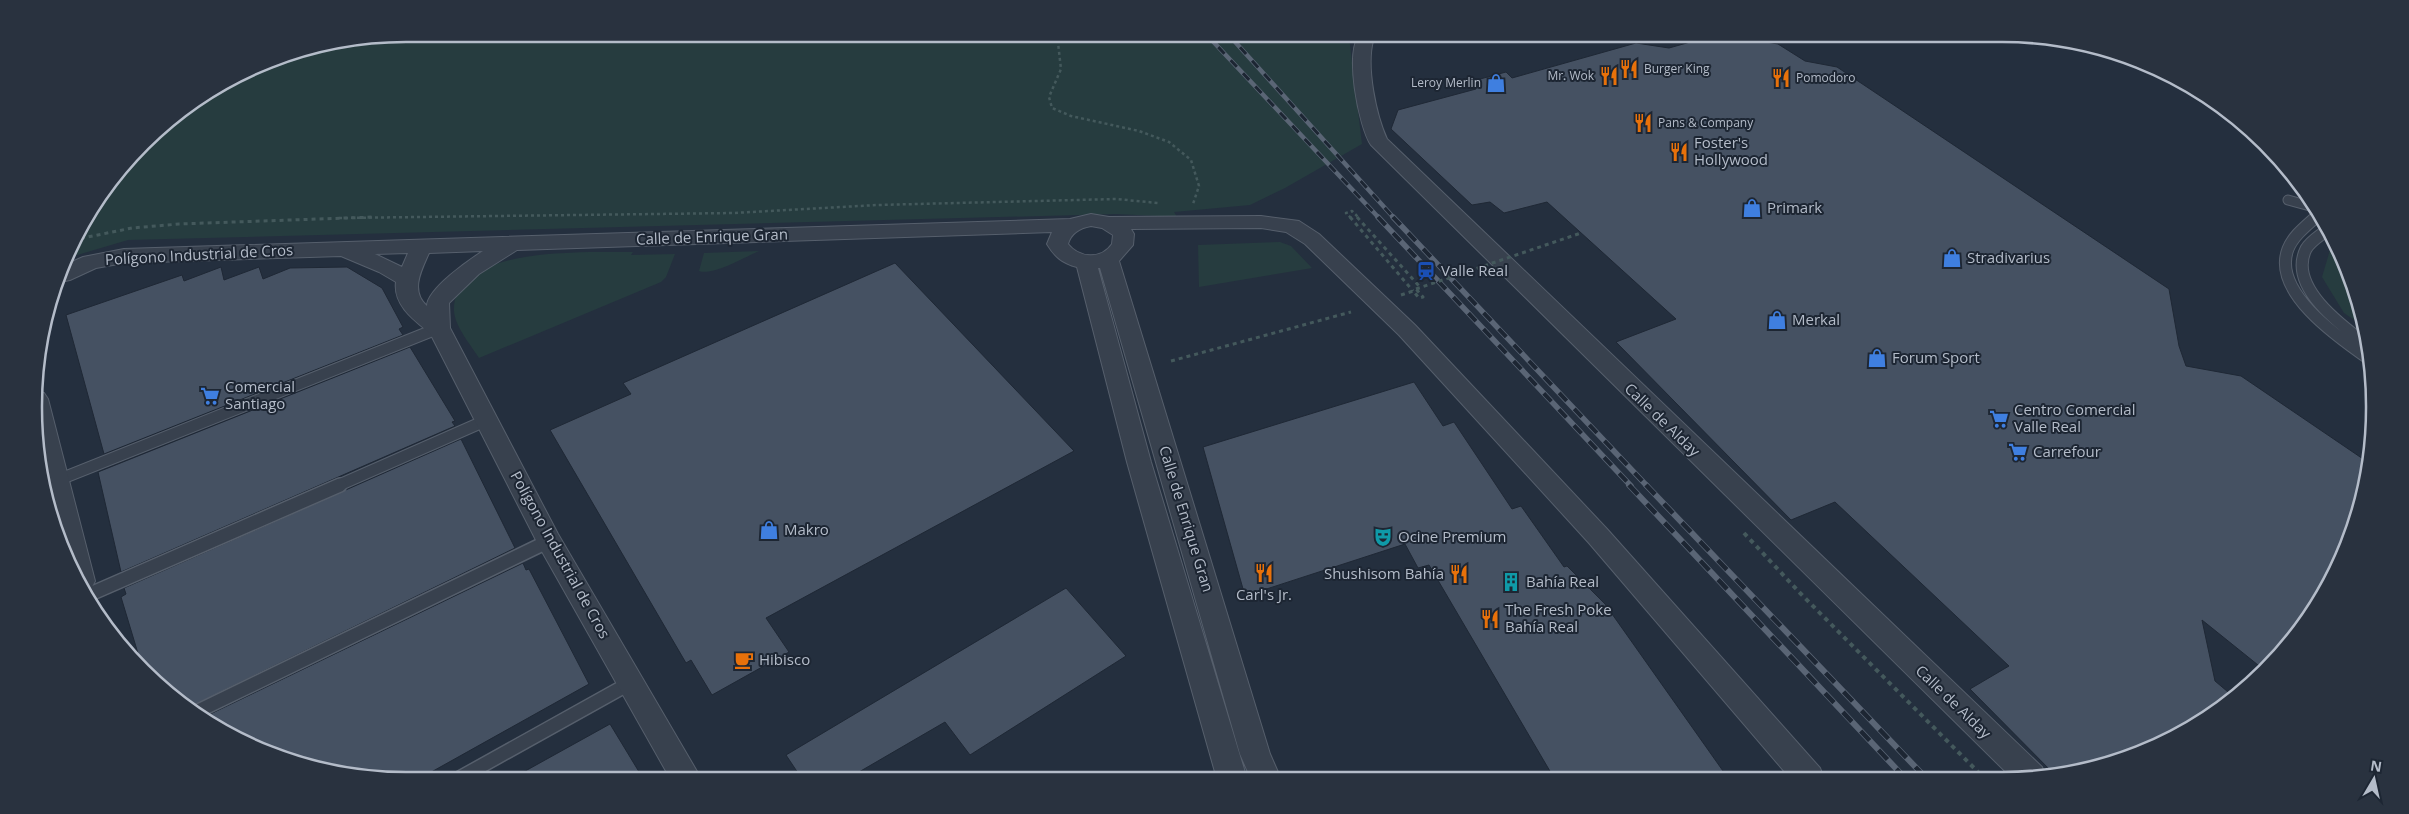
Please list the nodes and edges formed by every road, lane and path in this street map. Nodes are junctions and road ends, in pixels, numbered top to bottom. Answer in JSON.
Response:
{"nodes":[{"id":1,"x":1058,"y":42,"type":"edge"},
{"id":2,"x":1364,"y":42,"type":"edge"},
{"id":3,"x":2288,"y":200,"type":"dead end"},
{"id":4,"x":2305,"y":205,"type":"edge"},
{"id":5,"x":1178,"y":213,"type":"junction"},
{"id":6,"x":2314,"y":219,"type":"edge"},
{"id":7,"x":1111,"y":223,"type":"junction"},
{"id":8,"x":1070,"y":225,"type":"junction"},
{"id":9,"x":1001,"y":228,"type":"junction"},
{"id":10,"x":1581,"y":233,"type":"dead end"},
{"id":11,"x":2322,"y":234,"type":"edge"},
{"id":12,"x":84,"y":238,"type":"edge"},
{"id":13,"x":515,"y":242,"type":"junction"},
{"id":14,"x":447,"y":244,"type":"junction"},
{"id":15,"x":1058,"y":244,"type":"junction"},
{"id":16,"x":422,"y":245,"type":"junction"},
{"id":17,"x":338,"y":248,"type":"junction"},
{"id":18,"x":1106,"y":254,"type":"junction"},
{"id":19,"x":69,"y":272,"type":"edge"},
{"id":20,"x":407,"y":279,"type":"junction"},
{"id":21,"x":1420,"y":287,"type":"junction"},
{"id":22,"x":1414,"y":290,"type":"junction"},
{"id":23,"x":1408,"y":292,"type":"dead end"},
{"id":24,"x":439,"y":300,"type":"junction"},
{"id":25,"x":1351,"y":312,"type":"dead end"},
{"id":26,"x":439,"y":328,"type":"junction"},
{"id":27,"x":2359,"y":338,"type":"edge"},
{"id":28,"x":2362,"y":354,"type":"edge"},
{"id":29,"x":1171,"y":361,"type":"dead end"},
{"id":30,"x":487,"y":420,"type":"junction"},
{"id":31,"x":43,"y":424,"type":"edge"},
{"id":32,"x":58,"y":480,"type":"junction"},
{"id":33,"x":549,"y":541,"type":"junction"},
{"id":34,"x":78,"y":563,"type":"edge"},
{"id":35,"x":93,"y":593,"type":"edge"},
{"id":36,"x":632,"y":682,"type":"junction"},
{"id":37,"x":202,"y":709,"type":"edge"},
{"id":38,"x":2025,"y":771,"type":"edge"},
{"id":39,"x":470,"y":772,"type":"edge"},
{"id":40,"x":683,"y":772,"type":"edge"},
{"id":41,"x":1230,"y":772,"type":"edge"},
{"id":42,"x":1263,"y":772,"type":"edge"},
{"id":43,"x":1804,"y":772,"type":"edge"}],
"edges":[{"from":1,"to":5,"type":"path"},
{"from":2,"to":38,"type":"street","name":"Calle de Alday"},
{"from":3,"to":4,"type":"lane"},
{"from":5,"to":7,"type":"street","name":"Calle de Enrique Gran"},
{"from":5,"to":12,"type":"path"},
{"from":5,"to":18,"type":"street"},
{"from":5,"to":43,"type":"street"},
{"from":6,"to":28,"type":"lane"},
{"from":7,"to":8,"type":"street","name":"Calle de Enrique Gran"},
{"from":7,"to":18,"type":"street"},
{"from":8,"to":9,"type":"street","name":"Calle de Enrique Gran"},
{"from":8,"to":15,"type":"street"},
{"from":9,"to":13,"type":"street","name":"Calle de Enrique Gran"},
{"from":9,"to":15,"type":"street","name":"Calle de Enrique Gran"},
{"from":10,"to":21,"type":"path","bridge":true},
{"from":11,"to":27,"type":"lane"},
{"from":13,"to":14,"type":"street","name":"Calle de Enrique Gran"},
{"from":13,"to":24,"type":"street"},
{"from":14,"to":16,"type":"street","name":"Calle de Enrique Gran"},
{"from":14,"to":24,"type":"street","name":"Polígono Industrial de Cros"},
{"from":15,"to":18,"type":"street","name":"Calle de Enrique Gran"},
{"from":16,"to":17,"type":"street","name":"Polígono Industrial de Cros"},
{"from":16,"to":20,"type":"street"},
{"from":17,"to":19,"type":"street","name":"Polígono Industrial de Cros"},
{"from":17,"to":20,"type":"street","name":"Polígono Industrial de Cros"},
{"from":18,"to":41,"type":"street","name":"Calle de Enrique Gran"},
{"from":18,"to":42,"type":"street","name":"Calle de Enrique Gran"},
{"from":20,"to":26,"type":"street","name":"Polígono Industrial de Cros"},
{"from":21,"to":22,"type":"path","bridge":true},
{"from":21,"to":22,"type":"path"},
{"from":22,"to":23,"type":"path"},
{"from":24,"to":26,"type":"street","name":"Polígono Industrial de Cros"},
{"from":25,"to":29,"type":"path"},
{"from":26,"to":30,"type":"street","name":"Polígono Industrial de Cros"},
{"from":26,"to":32,"type":"lane"},
{"from":30,"to":33,"type":"street","name":"Polígono Industrial de Cros"},
{"from":30,"to":35,"type":"lane"},
{"from":31,"to":32,"type":"street"},
{"from":32,"to":34,"type":"street"},
{"from":33,"to":36,"type":"street","name":"Polígono Industrial de Cros"},
{"from":33,"to":37,"type":"lane"},
{"from":36,"to":39,"type":"lane"},
{"from":36,"to":40,"type":"street","name":"Polígono Industrial de Cros"}]}
